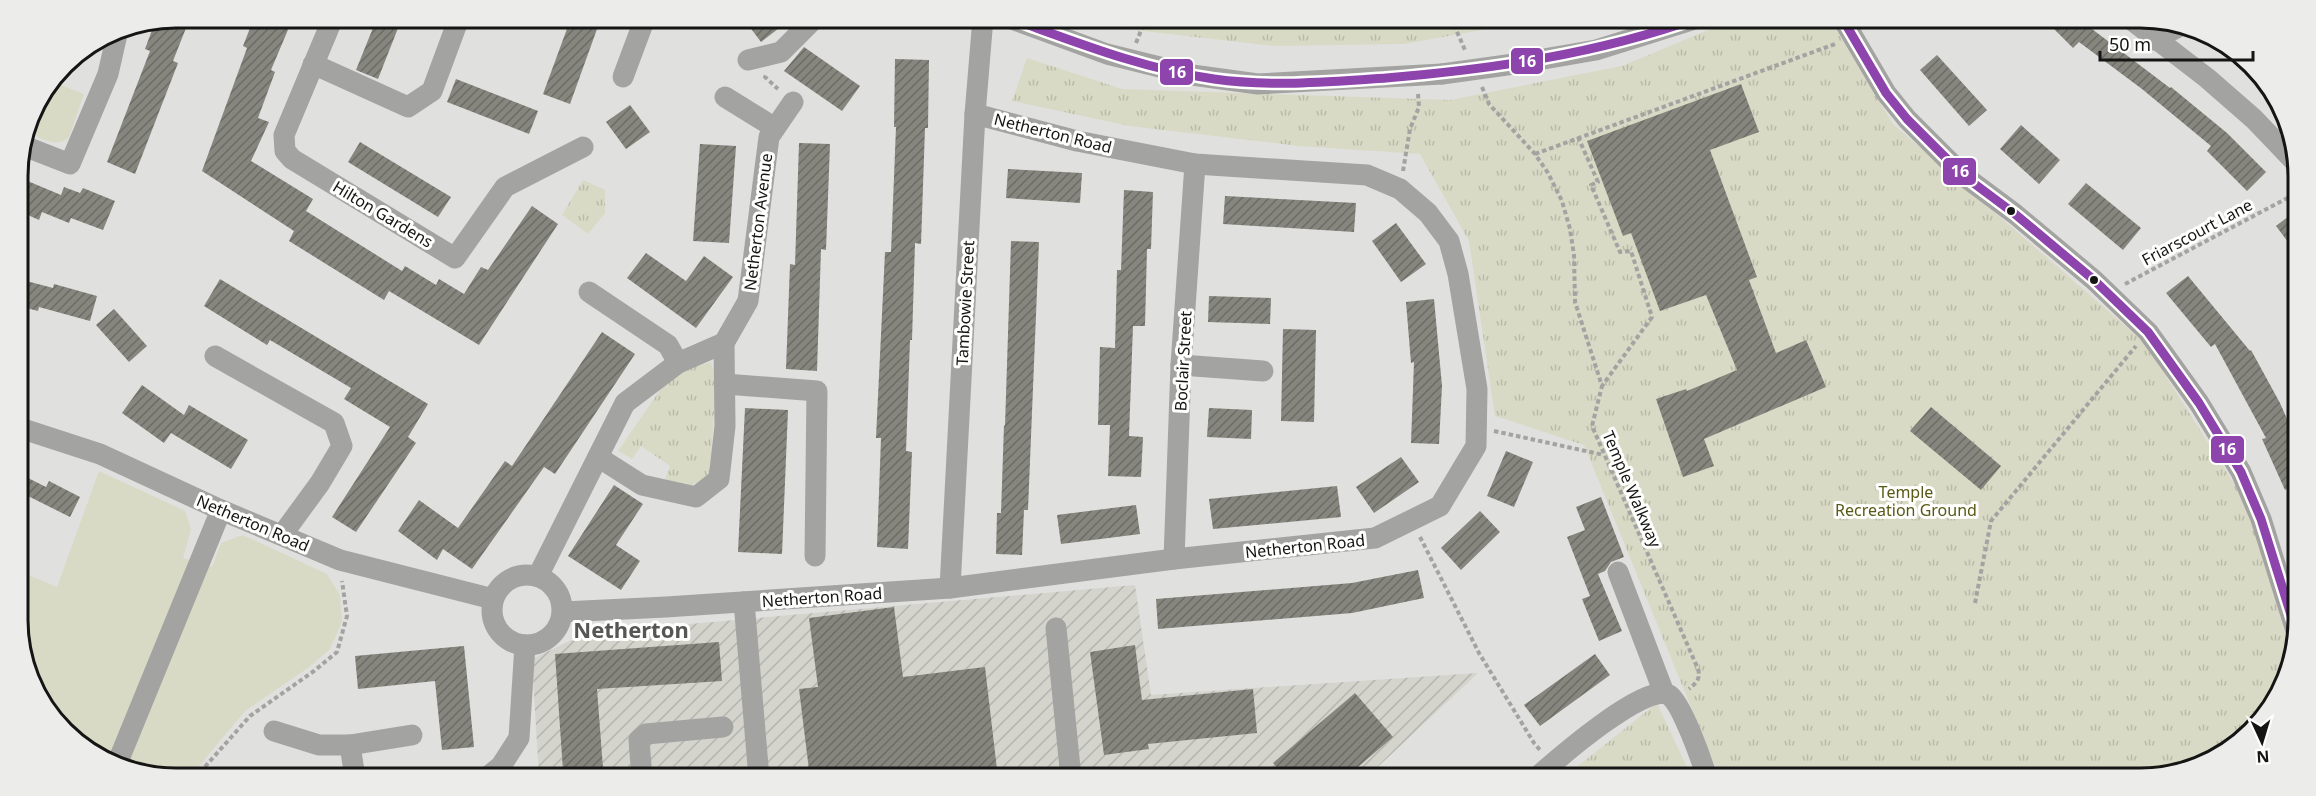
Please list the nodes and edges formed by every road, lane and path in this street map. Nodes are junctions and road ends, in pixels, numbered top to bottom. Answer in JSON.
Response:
{"nodes":[{"id":1,"x":329,"y":28,"type":"edge"},
{"id":2,"x":455,"y":28,"type":"edge"},
{"id":3,"x":641,"y":28,"type":"edge"},
{"id":4,"x":805,"y":28,"type":"edge"},
{"id":5,"x":982,"y":28,"type":"edge"},
{"id":6,"x":1040,"y":28,"type":"edge"},
{"id":7,"x":1455,"y":28,"type":"edge"},
{"id":8,"x":1667,"y":28,"type":"edge"},
{"id":9,"x":1848,"y":28,"type":"edge"},
{"id":10,"x":2140,"y":28,"type":"edge"},
{"id":11,"x":2169,"y":32,"type":"edge"},
{"id":12,"x":1853,"y":38,"type":"junction"},
{"id":13,"x":2154,"y":40,"type":"junction"},
{"id":14,"x":115,"y":42,"type":"edge"},
{"id":15,"x":1465,"y":50,"type":"dead end"},
{"id":16,"x":748,"y":60,"type":"dead end"},
{"id":17,"x":313,"y":64,"type":"junction"},
{"id":18,"x":623,"y":77,"type":"dead end"},
{"id":19,"x":1479,"y":82,"type":"dead end"},
{"id":20,"x":725,"y":97,"type":"dead end"},
{"id":21,"x":794,"y":102,"type":"dead end"},
{"id":22,"x":1419,"y":107,"type":"dead end"},
{"id":23,"x":975,"y":114,"type":"junction"},
{"id":24,"x":775,"y":128,"type":"junction"},
{"id":25,"x":1578,"y":137,"type":"junction"},
{"id":26,"x":583,"y":147,"type":"dead end"},
{"id":27,"x":32,"y":149,"type":"edge"},
{"id":28,"x":2285,"y":152,"type":"edge"},
{"id":29,"x":1535,"y":154,"type":"junction"},
{"id":30,"x":1195,"y":164,"type":"junction"},
{"id":31,"x":1400,"y":189,"type":"junction"},
{"id":32,"x":2288,"y":198,"type":"edge"},
{"id":33,"x":589,"y":292,"type":"dead end"},
{"id":34,"x":2108,"y":293,"type":"junction"},
{"id":35,"x":2148,"y":332,"type":"junction"},
{"id":36,"x":724,"y":343,"type":"junction"},
{"id":37,"x":215,"y":356,"type":"dead end"},
{"id":38,"x":678,"y":363,"type":"junction"},
{"id":39,"x":1182,"y":365,"type":"junction"},
{"id":40,"x":1263,"y":371,"type":"dead end"},
{"id":41,"x":724,"y":384,"type":"junction"},
{"id":42,"x":1602,"y":386,"type":"junction"},
{"id":43,"x":1476,"y":427,"type":"junction"},
{"id":44,"x":28,"y":431,"type":"edge"},
{"id":45,"x":1605,"y":455,"type":"junction"},
{"id":46,"x":598,"y":457,"type":"junction"},
{"id":47,"x":221,"y":510,"type":"junction"},
{"id":48,"x":1412,"y":520,"type":"junction"},
{"id":49,"x":282,"y":535,"type":"junction"},
{"id":50,"x":815,"y":556,"type":"dead end"},
{"id":51,"x":1174,"y":559,"type":"junction"},
{"id":52,"x":340,"y":560,"type":"junction"},
{"id":53,"x":1618,"y":572,"type":"dead end"},
{"id":54,"x":538,"y":576,"type":"junction"},
{"id":55,"x":950,"y":588,"type":"junction"},
{"id":56,"x":493,"y":599,"type":"junction"},
{"id":57,"x":744,"y":602,"type":"junction"},
{"id":58,"x":1975,"y":603,"type":"dead end"},
{"id":59,"x":2288,"y":605,"type":"edge"},
{"id":60,"x":563,"y":612,"type":"junction"},
{"id":61,"x":1056,"y":628,"type":"dead end"},
{"id":62,"x":525,"y":645,"type":"junction"},
{"id":63,"x":1669,"y":697,"type":"junction"},
{"id":64,"x":723,"y":727,"type":"dead end"},
{"id":65,"x":274,"y":731,"type":"dead end"},
{"id":66,"x":412,"y":735,"type":"dead end"},
{"id":67,"x":350,"y":746,"type":"junction"},
{"id":68,"x":120,"y":756,"type":"edge"},
{"id":69,"x":1552,"y":763,"type":"junction"},
{"id":70,"x":1547,"y":767,"type":"edge"},
{"id":71,"x":1703,"y":767,"type":"edge"},
{"id":72,"x":204,"y":768,"type":"edge"},
{"id":73,"x":353,"y":768,"type":"edge"},
{"id":74,"x":503,"y":768,"type":"edge"},
{"id":75,"x":641,"y":768,"type":"edge"},
{"id":76,"x":758,"y":768,"type":"edge"},
{"id":77,"x":1070,"y":768,"type":"edge"}],
"edges":[{"from":1,"to":17,"type":"street","name":"Hilton Gardens"},
{"from":2,"to":17,"type":"street"},
{"from":3,"to":18,"type":"street"},
{"from":4,"to":16,"type":"street"},
{"from":5,"to":23,"type":"street","name":"Tambowie Street"},
{"from":6,"to":8,"type":"street","bridge":true},
{"from":7,"to":15,"type":"path"},
{"from":9,"to":12,"type":"street"},
{"from":10,"to":13,"type":"street"},
{"from":11,"to":13,"type":"street"},
{"from":12,"to":25,"type":"path"},
{"from":12,"to":34,"type":"street"},
{"from":13,"to":28,"type":"street"},
{"from":14,"to":27,"type":"street"},
{"from":17,"to":26,"type":"street","name":"Hilton Gardens"},
{"from":19,"to":29,"type":"path"},
{"from":20,"to":24,"type":"street"},
{"from":21,"to":24,"type":"street","name":"Netherton Avenue"},
{"from":22,"to":31,"type":"path"},
{"from":23,"to":30,"type":"street","name":"Netherton Road"},
{"from":23,"to":55,"type":"street","name":"Tambowie Street"},
{"from":24,"to":36,"type":"street","name":"Netherton Avenue"},
{"from":25,"to":29,"type":"path"},
{"from":25,"to":42,"type":"path"},
{"from":29,"to":42,"type":"path"},
{"from":30,"to":31,"type":"street","name":"Netherton Road"},
{"from":30,"to":39,"type":"street","name":"Boclair Street"},
{"from":31,"to":43,"type":"street","name":"Netherton Road"},
{"from":32,"to":34,"type":"path","name":"Friarscourt Lane"},
{"from":33,"to":38,"type":"street"},
{"from":34,"to":35,"type":"street"},
{"from":35,"to":58,"type":"path"},
{"from":35,"to":59,"type":"street"},
{"from":36,"to":38,"type":"street"},
{"from":36,"to":41,"type":"street","name":"Netherton Avenue"},
{"from":37,"to":49,"type":"street"},
{"from":38,"to":46,"type":"street"},
{"from":39,"to":40,"type":"street"},
{"from":39,"to":51,"type":"street","name":"Boclair Street"},
{"from":41,"to":46,"type":"street","name":"Netherton Avenue"},
{"from":41,"to":50,"type":"street"},
{"from":42,"to":45,"type":"path","name":"Temple Walkway"},
{"from":43,"to":45,"type":"path"},
{"from":43,"to":48,"type":"street","name":"Netherton Road"},
{"from":44,"to":47,"type":"street","name":"Netherton Road"},
{"from":45,"to":63,"type":"path","name":"Temple Walkway"},
{"from":46,"to":54,"type":"street"},
{"from":47,"to":49,"type":"street","name":"Netherton Road"},
{"from":47,"to":68,"type":"street"},
{"from":48,"to":51,"type":"street","name":"Netherton Road"},
{"from":48,"to":69,"type":"path"},
{"from":49,"to":52,"type":"street","name":"Netherton Road"},
{"from":51,"to":55,"type":"street","name":"Netherton Road"},
{"from":52,"to":56,"type":"street","name":"Netherton Road"},
{"from":52,"to":72,"type":"path"},
{"from":53,"to":63,"type":"street"},
{"from":54,"to":56,"type":"street"},
{"from":54,"to":60,"type":"street"},
{"from":55,"to":57,"type":"street","name":"Netherton Road"},
{"from":56,"to":62,"type":"street"},
{"from":57,"to":60,"type":"street","name":"Netherton Road"},
{"from":57,"to":76,"type":"street"},
{"from":60,"to":62,"type":"street"},
{"from":61,"to":77,"type":"street"},
{"from":62,"to":74,"type":"street"},
{"from":63,"to":69,"type":"street"},
{"from":63,"to":71,"type":"street"},
{"from":64,"to":75,"type":"street"},
{"from":65,"to":67,"type":"street"},
{"from":66,"to":67,"type":"street"},
{"from":67,"to":73,"type":"street"},
{"from":69,"to":70,"type":"street"}]}
